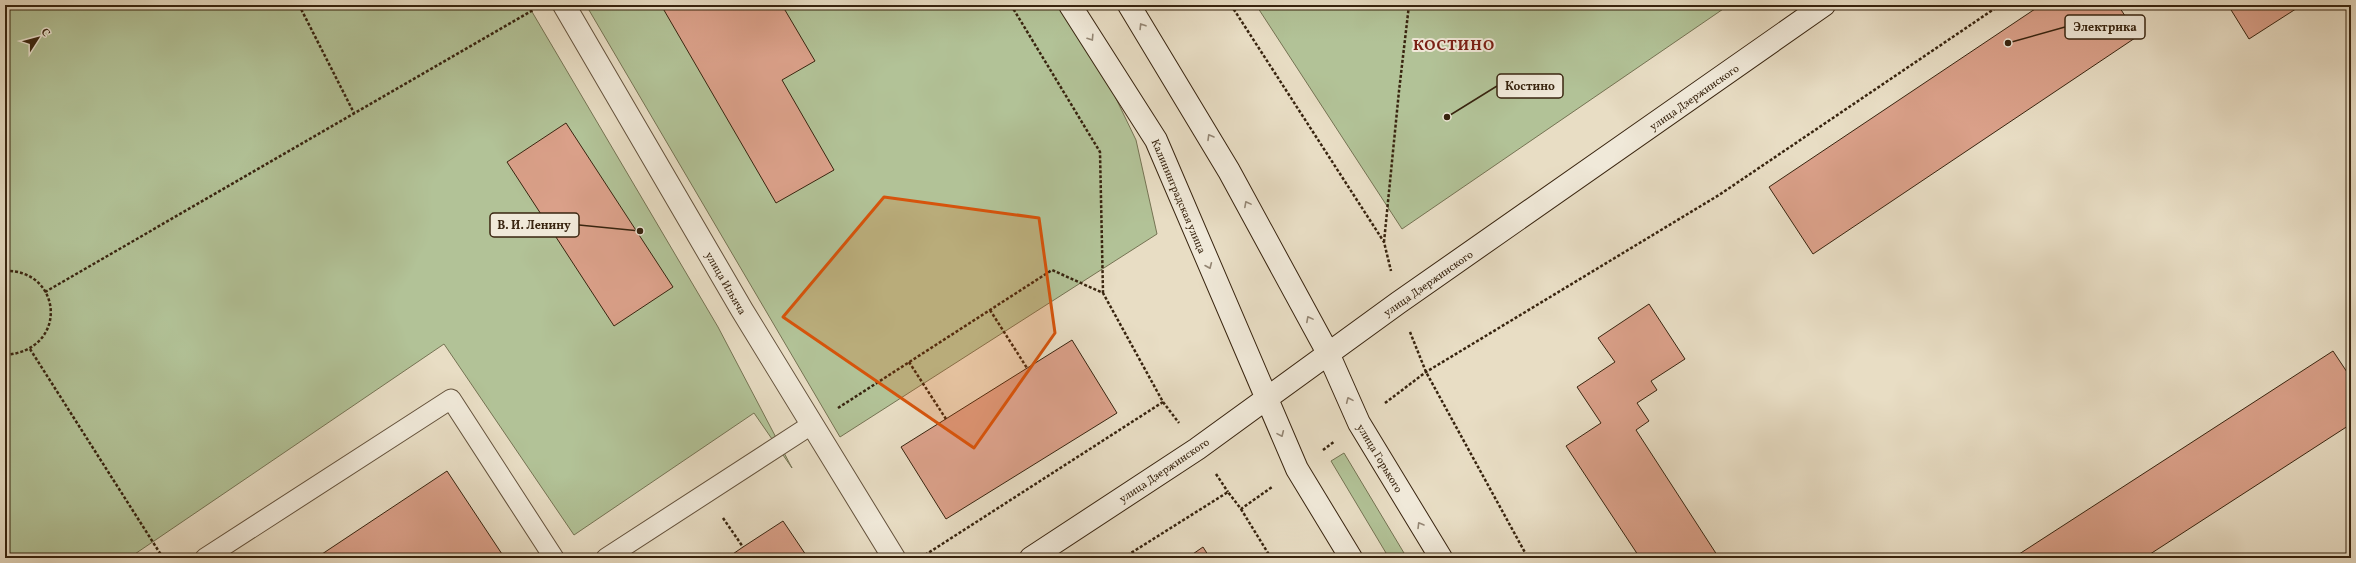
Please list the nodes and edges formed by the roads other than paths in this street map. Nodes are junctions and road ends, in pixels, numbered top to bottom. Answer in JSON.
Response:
{"nodes":[{"id":1,"x":564,"y":5,"type":"edge"},
{"id":2,"x":1070,"y":5,"type":"edge"},
{"id":3,"x":1129,"y":5,"type":"edge"},
{"id":4,"x":1824,"y":5,"type":"edge"},
{"id":5,"x":1328,"y":353,"type":"junction"},
{"id":6,"x":1265,"y":398,"type":"junction"},
{"id":7,"x":811,"y":425,"type":"junction"},
{"id":8,"x":205,"y":558,"type":"edge"},
{"id":9,"x":554,"y":558,"type":"edge"},
{"id":10,"x":606,"y":558,"type":"edge"},
{"id":11,"x":894,"y":558,"type":"edge"},
{"id":12,"x":1031,"y":558,"type":"edge"},
{"id":13,"x":1351,"y":558,"type":"edge"},
{"id":14,"x":1440,"y":558,"type":"edge"}],
"edges":[{"from":1,"to":7,"type":"street","name":"улица Ильича"},
{"from":2,"to":6,"type":"street","name":"Калининградская улица","one_way":true},
{"from":5,"to":3,"type":"street","one_way":true},
{"from":4,"to":5,"type":"street","name":"улица Дзержинского"},
{"from":5,"to":6,"type":"street","name":"улица Дзержинского"},
{"from":14,"to":5,"type":"street","name":"улица Горького","one_way":true},
{"from":6,"to":12,"type":"street","name":"улица Дзержинского"},
{"from":6,"to":13,"type":"street","one_way":true},
{"from":7,"to":10,"type":"lane"},
{"from":7,"to":11,"type":"street","name":"улица Ильича"},
{"from":8,"to":9,"type":"lane"}]}
